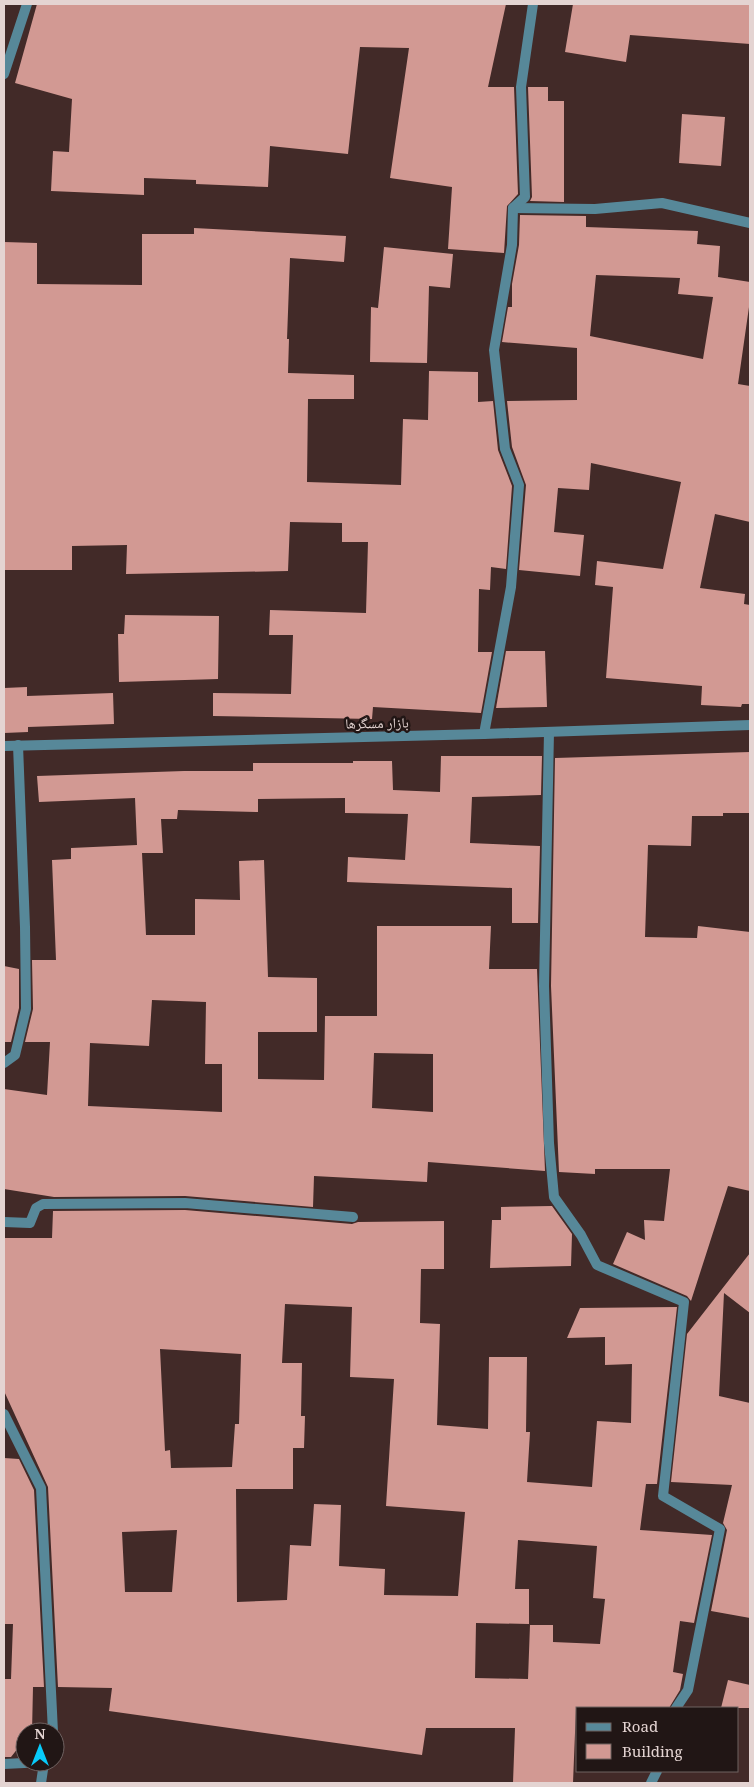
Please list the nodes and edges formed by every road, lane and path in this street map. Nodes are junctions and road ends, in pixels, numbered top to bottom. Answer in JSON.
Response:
{"nodes":[{"id":1,"x":27,"y":4,"type":"edge"},
{"id":2,"x":533,"y":4,"type":"edge"},
{"id":3,"x":4,"y":74,"type":"edge"},
{"id":4,"x":513,"y":208,"type":"junction"},
{"id":5,"x":750,"y":223,"type":"edge"},
{"id":6,"x":750,"y":725,"type":"edge"},
{"id":7,"x":549,"y":732,"type":"junction"},
{"id":8,"x":484,"y":734,"type":"junction"},
{"id":9,"x":18,"y":745,"type":"junction"},
{"id":10,"x":4,"y":746,"type":"edge"},
{"id":11,"x":4,"y":1063,"type":"edge"},
{"id":12,"x":353,"y":1217,"type":"dead end"},
{"id":13,"x":4,"y":1222,"type":"edge"},
{"id":14,"x":4,"y":1414,"type":"edge"},
{"id":15,"x":677,"y":1707,"type":"edge"},
{"id":16,"x":52,"y":1722,"type":"edge"}],
"edges":[{"from":1,"to":3,"type":"street"},
{"from":2,"to":4,"type":"street"},
{"from":4,"to":5,"type":"street"},
{"from":4,"to":8,"type":"street"},
{"from":6,"to":7,"type":"street","name":"بازار مسگرها"},
{"from":7,"to":8,"type":"street","name":"بازار مسگرها"},
{"from":7,"to":15,"type":"street"},
{"from":8,"to":9,"type":"street","name":"بازار مسگرها"},
{"from":9,"to":10,"type":"street","name":"بازار مسگرها"},
{"from":9,"to":11,"type":"street"},
{"from":12,"to":13,"type":"street"},
{"from":14,"to":16,"type":"street"}]}
